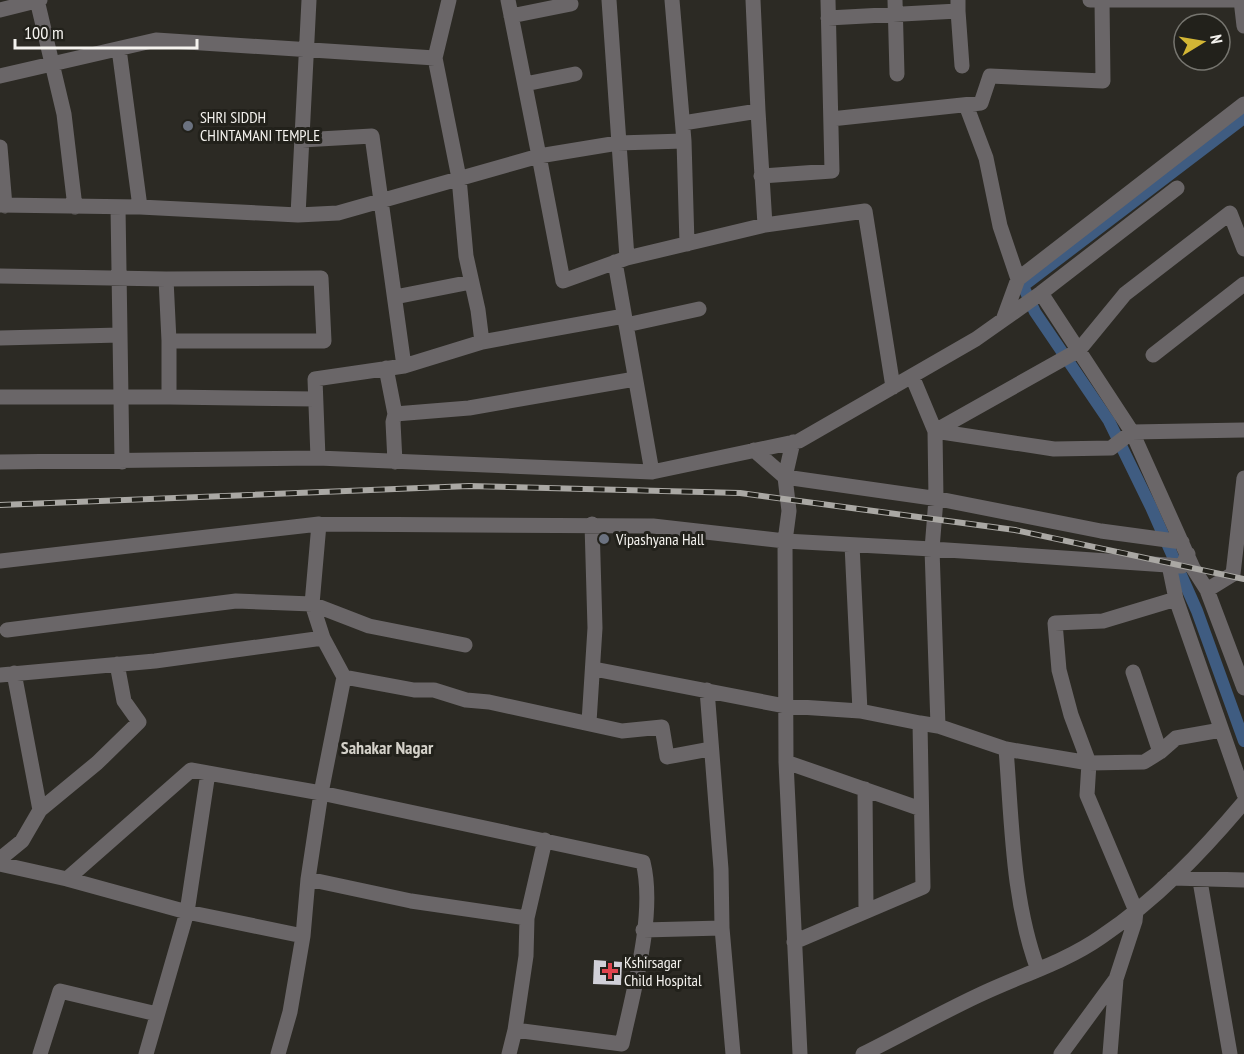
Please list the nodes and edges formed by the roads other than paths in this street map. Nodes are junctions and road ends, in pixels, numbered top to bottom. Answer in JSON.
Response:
{"nodes":[{"id":1,"x":38,"y":0,"type":"edge"},
{"id":2,"x":309,"y":0,"type":"edge"},
{"id":3,"x":449,"y":0,"type":"edge"},
{"id":4,"x":508,"y":0,"type":"edge"},
{"id":5,"x":609,"y":0,"type":"edge"},
{"id":6,"x":672,"y":0,"type":"edge"},
{"id":7,"x":753,"y":0,"type":"edge"},
{"id":8,"x":828,"y":0,"type":"edge"},
{"id":9,"x":1090,"y":0,"type":"edge"},
{"id":10,"x":1102,"y":0,"type":"edge"},
{"id":11,"x":572,"y":4,"type":"dead end"},
{"id":12,"x":958,"y":6,"type":"edge"},
{"id":13,"x":896,"y":7,"type":"edge"},
{"id":14,"x":0,"y":10,"type":"edge"},
{"id":15,"x":512,"y":16,"type":"junction"},
{"id":16,"x":828,"y":18,"type":"junction"},
{"id":17,"x":1244,"y":26,"type":"edge"},
{"id":18,"x":119,"y":49,"type":"junction"},
{"id":19,"x":306,"y":50,"type":"junction"},
{"id":20,"x":435,"y":58,"type":"junction"},
{"id":21,"x":52,"y":64,"type":"junction"},
{"id":22,"x":962,"y":66,"type":"dead end"},
{"id":23,"x":575,"y":74,"type":"dead end"},
{"id":24,"x":897,"y":74,"type":"dead end"},
{"id":25,"x":0,"y":76,"type":"edge"},
{"id":26,"x":525,"y":84,"type":"junction"},
{"id":27,"x":1244,"y":104,"type":"edge"},
{"id":28,"x":966,"y":105,"type":"junction"},
{"id":29,"x":758,"y":111,"type":"junction"},
{"id":30,"x":831,"y":119,"type":"junction"},
{"id":31,"x":683,"y":123,"type":"junction"},
{"id":32,"x":302,"y":140,"type":"junction"},
{"id":33,"x":684,"y":141,"type":"junction"},
{"id":34,"x":618,"y":143,"type":"junction"},
{"id":35,"x":0,"y":147,"type":"edge"},
{"id":36,"x":539,"y":156,"type":"junction"},
{"id":37,"x":761,"y":176,"type":"junction"},
{"id":38,"x":459,"y":178,"type":"junction"},
{"id":39,"x":1177,"y":188,"type":"dead end"},
{"id":40,"x":381,"y":201,"type":"junction"},
{"id":41,"x":3,"y":206,"type":"edge"},
{"id":42,"x":75,"y":207,"type":"junction"},
{"id":43,"x":118,"y":207,"type":"junction"},
{"id":44,"x":140,"y":207,"type":"junction"},
{"id":45,"x":298,"y":215,"type":"junction"},
{"id":46,"x":765,"y":225,"type":"junction"},
{"id":47,"x":687,"y":244,"type":"junction"},
{"id":48,"x":1244,"y":249,"type":"edge"},
{"id":49,"x":621,"y":260,"type":"junction"},
{"id":50,"x":0,"y":276,"type":"edge"},
{"id":51,"x":120,"y":278,"type":"junction"},
{"id":52,"x":166,"y":279,"type":"junction"},
{"id":53,"x":1018,"y":279,"type":"junction"},
{"id":54,"x":471,"y":282,"type":"junction"},
{"id":55,"x":1244,"y":284,"type":"edge"},
{"id":56,"x":1041,"y":293,"type":"junction"},
{"id":57,"x":395,"y":297,"type":"junction"},
{"id":58,"x":699,"y":309,"type":"dead end"},
{"id":59,"x":1003,"y":320,"type":"junction"},
{"id":60,"x":625,"y":321,"type":"junction"},
{"id":61,"x":120,"y":335,"type":"junction"},
{"id":62,"x":0,"y":338,"type":"edge"},
{"id":63,"x":169,"y":341,"type":"junction"},
{"id":64,"x":482,"y":342,"type":"junction"},
{"id":65,"x":1079,"y":350,"type":"junction"},
{"id":66,"x":1153,"y":355,"type":"dead end"},
{"id":67,"x":404,"y":366,"type":"junction"},
{"id":68,"x":386,"y":368,"type":"junction"},
{"id":69,"x":912,"y":376,"type":"junction"},
{"id":70,"x":635,"y":379,"type":"junction"},
{"id":71,"x":893,"y":387,"type":"junction"},
{"id":72,"x":0,"y":397,"type":"edge"},
{"id":73,"x":170,"y":397,"type":"junction"},
{"id":74,"x":121,"y":399,"type":"junction"},
{"id":75,"x":315,"y":399,"type":"junction"},
{"id":76,"x":395,"y":414,"type":"junction"},
{"id":77,"x":1244,"y":430,"type":"edge"},
{"id":78,"x":935,"y":431,"type":"junction"},
{"id":79,"x":1132,"y":432,"type":"junction"},
{"id":80,"x":792,"y":442,"type":"junction"},
{"id":81,"x":754,"y":450,"type":"junction"},
{"id":82,"x":318,"y":458,"type":"junction"},
{"id":83,"x":0,"y":462,"type":"edge"},
{"id":84,"x":122,"y":462,"type":"junction"},
{"id":85,"x":395,"y":462,"type":"junction"},
{"id":86,"x":652,"y":472,"type":"junction"},
{"id":87,"x":785,"y":477,"type":"junction"},
{"id":88,"x":1244,"y":478,"type":"edge"},
{"id":89,"x":936,"y":499,"type":"junction"},
{"id":90,"x":319,"y":524,"type":"junction"},
{"id":91,"x":592,"y":524,"type":"junction"},
{"id":92,"x":785,"y":541,"type":"junction"},
{"id":93,"x":852,"y":545,"type":"junction"},
{"id":94,"x":1185,"y":548,"type":"junction"},
{"id":95,"x":932,"y":549,"type":"junction"},
{"id":96,"x":0,"y":561,"type":"edge"},
{"id":97,"x":1170,"y":565,"type":"junction"},
{"id":98,"x":1207,"y":590,"type":"junction"},
{"id":99,"x":1176,"y":599,"type":"junction"},
{"id":100,"x":312,"y":604,"type":"junction"},
{"id":101,"x":7,"y":630,"type":"dead end"},
{"id":102,"x":322,"y":638,"type":"junction"},
{"id":103,"x":465,"y":645,"type":"dead end"},
{"id":104,"x":117,"y":664,"type":"junction"},
{"id":105,"x":594,"y":669,"type":"junction"},
{"id":106,"x":1133,"y":672,"type":"dead end"},
{"id":107,"x":7,"y":674,"type":"edge"},
{"id":108,"x":344,"y":677,"type":"junction"},
{"id":109,"x":1244,"y":688,"type":"edge"},
{"id":110,"x":707,"y":690,"type":"junction"},
{"id":111,"x":785,"y":706,"type":"junction"},
{"id":112,"x":860,"y":711,"type":"junction"},
{"id":113,"x":589,"y":722,"type":"junction"},
{"id":114,"x":920,"y":723,"type":"junction"},
{"id":115,"x":938,"y":726,"type":"junction"},
{"id":116,"x":1221,"y":730,"type":"junction"},
{"id":117,"x":710,"y":748,"type":"junction"},
{"id":118,"x":1006,"y":748,"type":"junction"},
{"id":119,"x":1160,"y":752,"type":"junction"},
{"id":120,"x":786,"y":762,"type":"junction"},
{"id":121,"x":1089,"y":763,"type":"junction"},
{"id":122,"x":208,"y":773,"type":"junction"},
{"id":123,"x":864,"y":789,"type":"junction"},
{"id":124,"x":321,"y":793,"type":"junction"},
{"id":125,"x":1244,"y":794,"type":"edge"},
{"id":126,"x":1244,"y":802,"type":"edge"},
{"id":127,"x":921,"y":809,"type":"junction"},
{"id":128,"x":39,"y":810,"type":"junction"},
{"id":129,"x":545,"y":840,"type":"junction"},
{"id":130,"x":0,"y":859,"type":"edge"},
{"id":131,"x":0,"y":864,"type":"edge"},
{"id":132,"x":1173,"y":878,"type":"junction"},
{"id":133,"x":67,"y":879,"type":"junction"},
{"id":134,"x":308,"y":879,"type":"junction"},
{"id":135,"x":1244,"y":880,"type":"edge"},
{"id":136,"x":1200,"y":881,"type":"junction"},
{"id":137,"x":866,"y":911,"type":"junction"},
{"id":138,"x":187,"y":912,"type":"junction"},
{"id":139,"x":1136,"y":912,"type":"junction"},
{"id":140,"x":527,"y":918,"type":"junction"},
{"id":141,"x":722,"y":928,"type":"junction"},
{"id":142,"x":643,"y":930,"type":"junction"},
{"id":143,"x":303,"y":936,"type":"junction"},
{"id":144,"x":794,"y":942,"type":"junction"},
{"id":145,"x":1038,"y":970,"type":"junction"},
{"id":146,"x":1116,"y":979,"type":"junction"},
{"id":147,"x":157,"y":1014,"type":"junction"},
{"id":148,"x":515,"y":1030,"type":"junction"},
{"id":149,"x":40,"y":1054,"type":"edge"},
{"id":150,"x":146,"y":1054,"type":"edge"},
{"id":151,"x":278,"y":1054,"type":"edge"},
{"id":152,"x":509,"y":1054,"type":"edge"},
{"id":153,"x":733,"y":1054,"type":"edge"},
{"id":154,"x":800,"y":1054,"type":"edge"},
{"id":155,"x":863,"y":1054,"type":"edge"},
{"id":156,"x":1061,"y":1054,"type":"edge"},
{"id":157,"x":1110,"y":1054,"type":"edge"},
{"id":158,"x":1230,"y":1054,"type":"edge"}],
"edges":[{"from":1,"to":14,"type":"street"},
{"from":1,"to":21,"type":"street"},
{"from":2,"to":19,"type":"street"},
{"from":3,"to":20,"type":"street"},
{"from":4,"to":15,"type":"street"},
{"from":5,"to":34,"type":"street"},
{"from":6,"to":31,"type":"street"},
{"from":7,"to":29,"type":"street"},
{"from":8,"to":16,"type":"street"},
{"from":9,"to":10,"type":"street"},
{"from":10,"to":17,"type":"street"},
{"from":10,"to":28,"type":"street"},
{"from":11,"to":15,"type":"street"},
{"from":12,"to":13,"type":"street"},
{"from":12,"to":22,"type":"street"},
{"from":13,"to":16,"type":"street"},
{"from":13,"to":24,"type":"street"},
{"from":15,"to":26,"type":"street"},
{"from":16,"to":30,"type":"street"},
{"from":18,"to":19,"type":"street"},
{"from":18,"to":21,"type":"street"},
{"from":18,"to":44,"type":"street"},
{"from":19,"to":20,"type":"street"},
{"from":19,"to":32,"type":"street"},
{"from":20,"to":38,"type":"street"},
{"from":21,"to":25,"type":"street"},
{"from":21,"to":42,"type":"street"},
{"from":23,"to":26,"type":"street"},
{"from":26,"to":36,"type":"street"},
{"from":27,"to":53,"type":"street"},
{"from":28,"to":30,"type":"street"},
{"from":28,"to":53,"type":"street"},
{"from":29,"to":31,"type":"street"},
{"from":29,"to":37,"type":"street"},
{"from":30,"to":37,"type":"street"},
{"from":31,"to":33,"type":"street"},
{"from":32,"to":40,"type":"street"},
{"from":32,"to":45,"type":"street"},
{"from":33,"to":34,"type":"street"},
{"from":33,"to":47,"type":"street"},
{"from":34,"to":36,"type":"street"},
{"from":34,"to":49,"type":"street"},
{"from":35,"to":41,"type":"street"},
{"from":36,"to":38,"type":"street"},
{"from":36,"to":49,"type":"street"},
{"from":37,"to":46,"type":"street"},
{"from":38,"to":40,"type":"street"},
{"from":38,"to":54,"type":"street"},
{"from":39,"to":56,"type":"street"},
{"from":40,"to":45,"type":"street"},
{"from":40,"to":57,"type":"street"},
{"from":41,"to":42,"type":"street"},
{"from":42,"to":43,"type":"street"},
{"from":43,"to":44,"type":"street"},
{"from":43,"to":51,"type":"street"},
{"from":44,"to":45,"type":"street"},
{"from":46,"to":47,"type":"street"},
{"from":46,"to":71,"type":"street"},
{"from":47,"to":49,"type":"street"},
{"from":48,"to":65,"type":"street"},
{"from":49,"to":60,"type":"street"},
{"from":50,"to":51,"type":"street"},
{"from":51,"to":52,"type":"street"},
{"from":51,"to":61,"type":"street"},
{"from":52,"to":63,"type":"street"},
{"from":52,"to":63,"type":"street"},
{"from":53,"to":59,"type":"street"},
{"from":54,"to":57,"type":"street"},
{"from":54,"to":64,"type":"street"},
{"from":55,"to":66,"type":"street"},
{"from":56,"to":59,"type":"street"},
{"from":56,"to":65,"type":"street"},
{"from":57,"to":67,"type":"street"},
{"from":58,"to":60,"type":"street"},
{"from":59,"to":69,"type":"street"},
{"from":60,"to":64,"type":"street"},
{"from":60,"to":70,"type":"street"},
{"from":61,"to":62,"type":"street"},
{"from":61,"to":74,"type":"street"},
{"from":63,"to":73,"type":"street"},
{"from":64,"to":67,"type":"street"},
{"from":65,"to":78,"type":"street"},
{"from":65,"to":79,"type":"street"},
{"from":67,"to":68,"type":"street"},
{"from":68,"to":75,"type":"street"},
{"from":68,"to":76,"type":"street"},
{"from":69,"to":71,"type":"street"},
{"from":69,"to":78,"type":"street"},
{"from":70,"to":76,"type":"street"},
{"from":70,"to":86,"type":"street"},
{"from":71,"to":80,"type":"street"},
{"from":72,"to":74,"type":"street"},
{"from":73,"to":74,"type":"street"},
{"from":73,"to":75,"type":"street"},
{"from":74,"to":84,"type":"street"},
{"from":75,"to":82,"type":"street"},
{"from":76,"to":85,"type":"street"},
{"from":77,"to":79,"type":"street"},
{"from":78,"to":79,"type":"street"},
{"from":78,"to":89,"type":"street"},
{"from":79,"to":94,"type":"street"},
{"from":80,"to":81,"type":"street"},
{"from":80,"to":87,"type":"street"},
{"from":81,"to":86,"type":"street"},
{"from":81,"to":87,"type":"street"},
{"from":82,"to":84,"type":"street"},
{"from":82,"to":85,"type":"street"},
{"from":83,"to":84,"type":"street"},
{"from":85,"to":86,"type":"street"},
{"from":87,"to":89,"type":"street"},
{"from":87,"to":92,"type":"street"},
{"from":88,"to":98,"type":"street"},
{"from":89,"to":94,"type":"street"},
{"from":89,"to":95,"type":"street"},
{"from":90,"to":91,"type":"street"},
{"from":90,"to":96,"type":"street"},
{"from":90,"to":100,"type":"street"},
{"from":91,"to":92,"type":"street"},
{"from":91,"to":105,"type":"street"},
{"from":92,"to":93,"type":"street"},
{"from":92,"to":111,"type":"street"},
{"from":93,"to":95,"type":"street"},
{"from":93,"to":112,"type":"street"},
{"from":94,"to":97,"type":"street"},
{"from":94,"to":98,"type":"street"},
{"from":95,"to":97,"type":"street"},
{"from":95,"to":115,"type":"street"},
{"from":97,"to":99,"type":"street"},
{"from":98,"to":109,"type":"street"},
{"from":99,"to":116,"type":"street"},
{"from":99,"to":121,"type":"street"},
{"from":100,"to":101,"type":"street"},
{"from":100,"to":102,"type":"street"},
{"from":100,"to":103,"type":"street"},
{"from":102,"to":104,"type":"street"},
{"from":102,"to":108,"type":"street"},
{"from":104,"to":107,"type":"street"},
{"from":104,"to":128,"type":"street"},
{"from":105,"to":110,"type":"street"},
{"from":105,"to":113,"type":"street"},
{"from":106,"to":119,"type":"street"},
{"from":107,"to":128,"type":"street"},
{"from":108,"to":113,"type":"street"},
{"from":108,"to":124,"type":"street"},
{"from":110,"to":111,"type":"street"},
{"from":110,"to":117,"type":"street"},
{"from":111,"to":112,"type":"street"},
{"from":111,"to":120,"type":"street"},
{"from":112,"to":114,"type":"street"},
{"from":113,"to":117,"type":"street"},
{"from":114,"to":115,"type":"street"},
{"from":114,"to":127,"type":"street"},
{"from":115,"to":118,"type":"street"},
{"from":116,"to":119,"type":"street"},
{"from":116,"to":125,"type":"street"},
{"from":117,"to":141,"type":"street"},
{"from":118,"to":121,"type":"street"},
{"from":118,"to":145,"type":"street"},
{"from":119,"to":121,"type":"street"},
{"from":120,"to":123,"type":"street"},
{"from":120,"to":144,"type":"street"},
{"from":121,"to":139,"type":"street"},
{"from":122,"to":124,"type":"street"},
{"from":122,"to":133,"type":"street"},
{"from":122,"to":138,"type":"street"},
{"from":123,"to":127,"type":"street"},
{"from":123,"to":137,"type":"street"},
{"from":124,"to":129,"type":"street"},
{"from":124,"to":134,"type":"street"},
{"from":126,"to":132,"type":"street"},
{"from":127,"to":137,"type":"street"},
{"from":128,"to":130,"type":"street"},
{"from":129,"to":140,"type":"street"},
{"from":129,"to":142,"type":"street"},
{"from":131,"to":133,"type":"street"},
{"from":132,"to":136,"type":"street"},
{"from":132,"to":139,"type":"street"},
{"from":133,"to":138,"type":"street"},
{"from":134,"to":140,"type":"street"},
{"from":134,"to":143,"type":"street"},
{"from":135,"to":136,"type":"street"},
{"from":136,"to":158,"type":"street"},
{"from":137,"to":144,"type":"street"},
{"from":138,"to":143,"type":"street"},
{"from":138,"to":147,"type":"street"},
{"from":139,"to":145,"type":"street"},
{"from":139,"to":146,"type":"street"},
{"from":140,"to":148,"type":"street"},
{"from":141,"to":142,"type":"street"},
{"from":141,"to":153,"type":"street"},
{"from":142,"to":148,"type":"street"},
{"from":143,"to":151,"type":"street"},
{"from":144,"to":154,"type":"street"},
{"from":145,"to":155,"type":"street"},
{"from":146,"to":156,"type":"street"},
{"from":146,"to":157,"type":"street"},
{"from":147,"to":149,"type":"street"},
{"from":147,"to":150,"type":"street"},
{"from":148,"to":152,"type":"street"}]}
